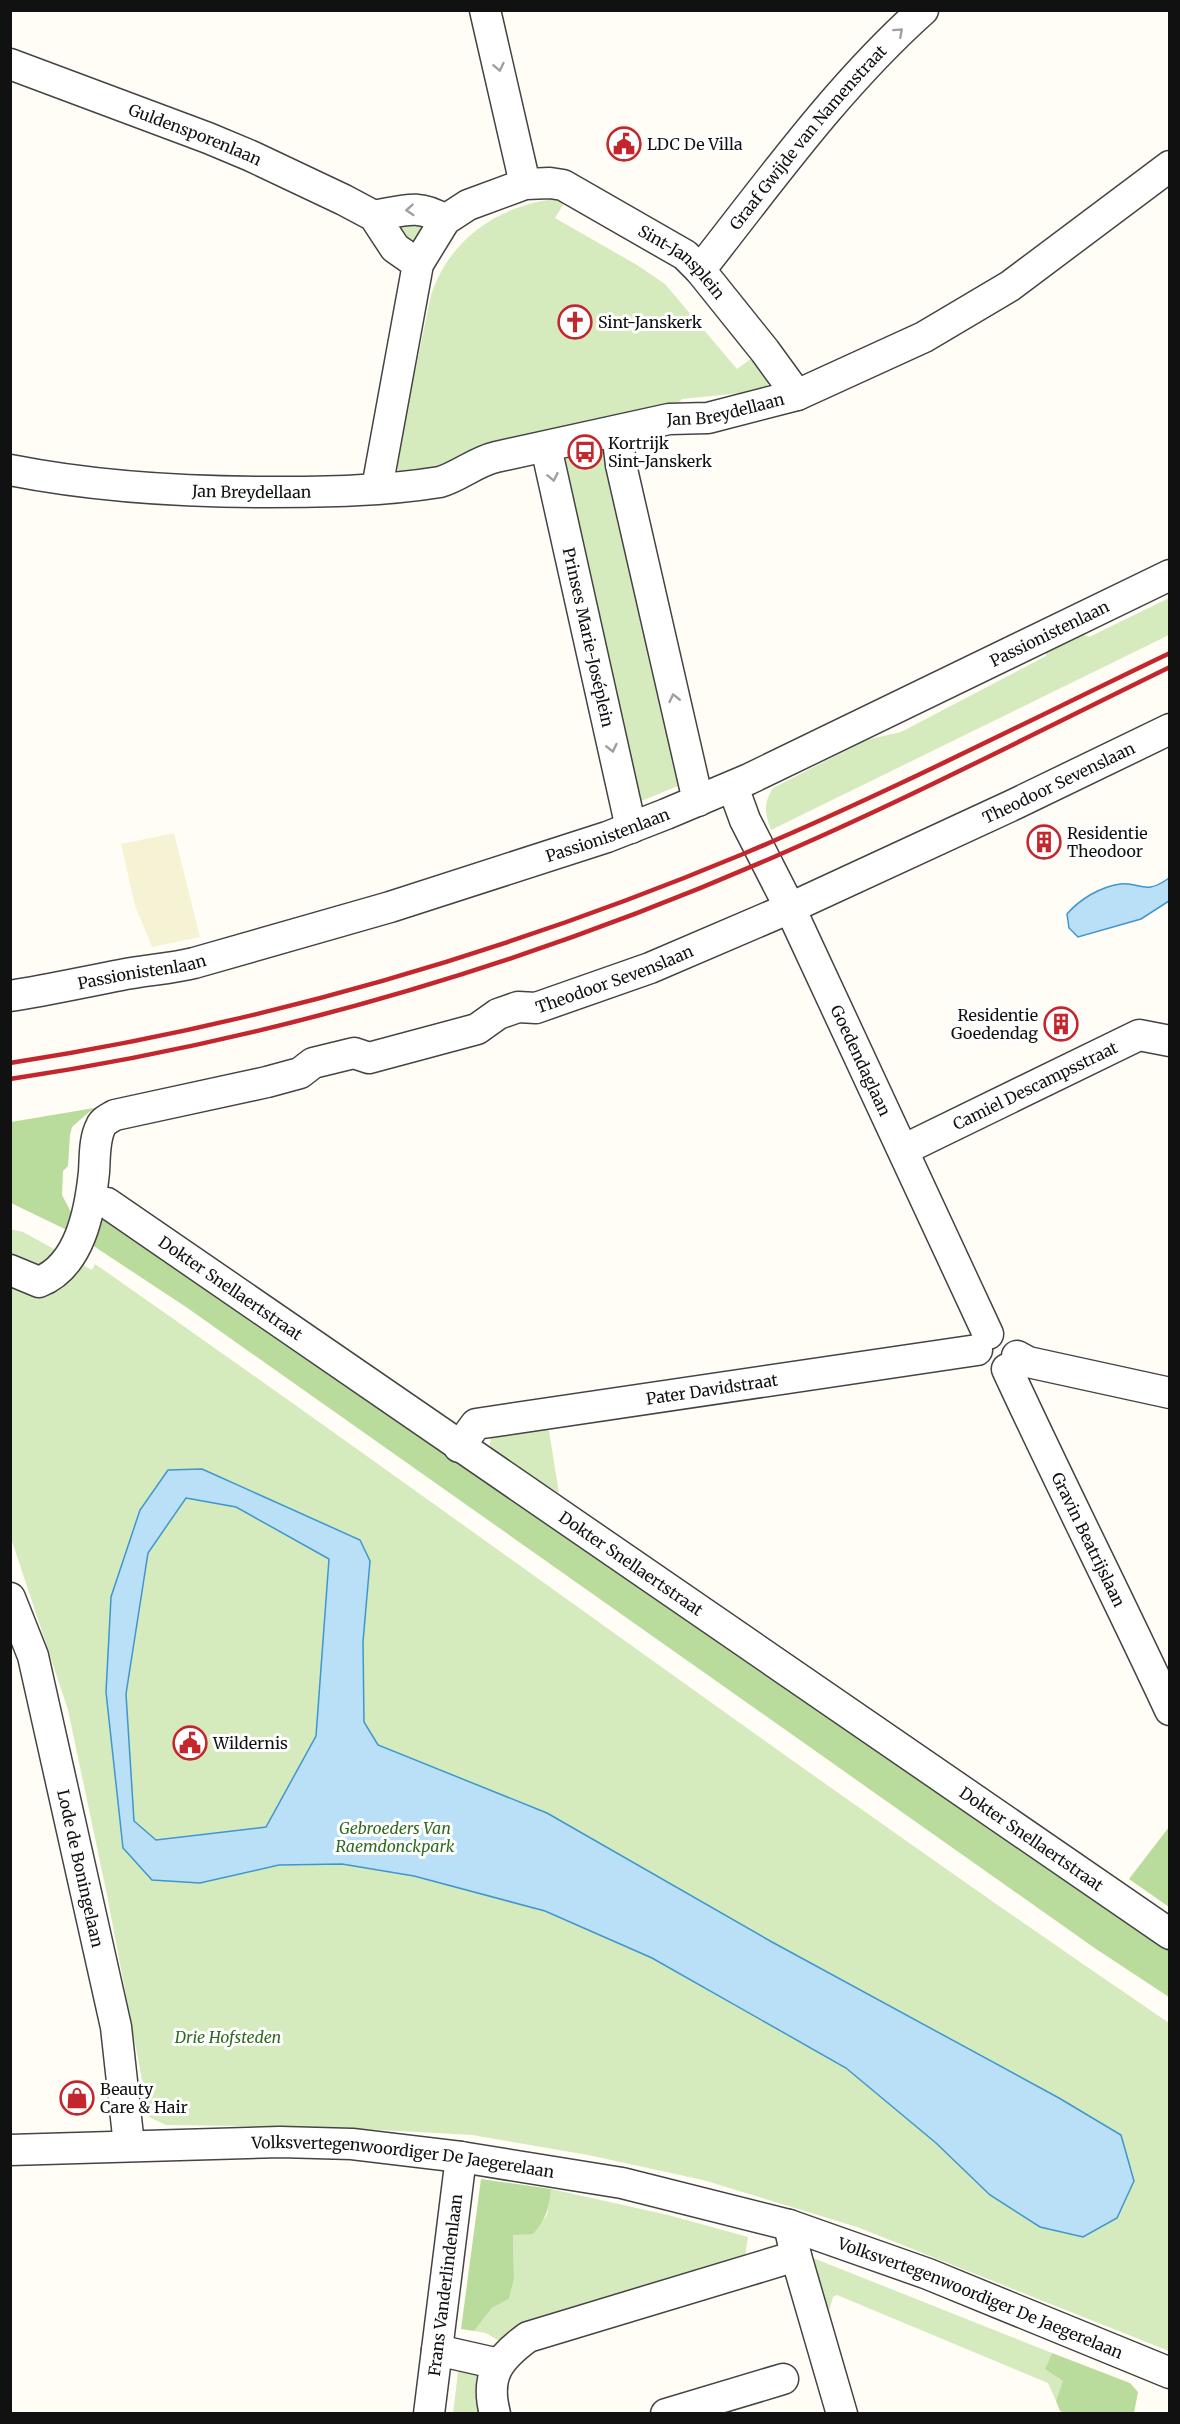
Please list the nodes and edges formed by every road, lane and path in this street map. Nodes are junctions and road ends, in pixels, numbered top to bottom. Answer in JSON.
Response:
{"nodes":[{"id":1,"x":485,"y":10,"type":"edge"},
{"id":2,"x":923,"y":10,"type":"edge"},
{"id":3,"x":10,"y":64,"type":"edge"},
{"id":4,"x":1170,"y":166,"type":"edge"},
{"id":5,"x":525,"y":184,"type":"junction"},
{"id":6,"x":374,"y":216,"type":"junction"},
{"id":7,"x":445,"y":220,"type":"junction"},
{"id":8,"x":418,"y":264,"type":"junction"},
{"id":9,"x":700,"y":270,"type":"junction"},
{"id":10,"x":797,"y":395,"type":"junction"},
{"id":11,"x":618,"y":431,"type":"junction"},
{"id":12,"x":546,"y":447,"type":"junction"},
{"id":13,"x":10,"y":470,"type":"edge"},
{"id":14,"x":377,"y":488,"type":"junction"},
{"id":15,"x":1170,"y":575,"type":"edge"},
{"id":16,"x":1166,"y":740,"type":"edge"},
{"id":17,"x":733,"y":787,"type":"junction"},
{"id":18,"x":698,"y":801,"type":"junction"},
{"id":19,"x":631,"y":828,"type":"junction"},
{"id":20,"x":790,"y":908,"type":"junction"},
{"id":21,"x":10,"y":996,"type":"edge"},
{"id":22,"x":1170,"y":1041,"type":"edge"},
{"id":23,"x":903,"y":1150,"type":"junction"},
{"id":24,"x":91,"y":1202,"type":"junction"},
{"id":25,"x":10,"y":1270,"type":"edge"},
{"id":26,"x":982,"y":1342,"type":"junction"},
{"id":27,"x":1012,"y":1362,"type":"junction"},
{"id":28,"x":1170,"y":1393,"type":"edge"},
{"id":29,"x":459,"y":1447,"type":"junction"},
{"id":30,"x":10,"y":1598,"type":"edge"},
{"id":31,"x":1170,"y":1710,"type":"edge"},
{"id":32,"x":1170,"y":1934,"type":"edge"},
{"id":33,"x":129,"y":2145,"type":"junction"},
{"id":34,"x":10,"y":2150,"type":"edge"},
{"id":35,"x":461,"y":2157,"type":"junction"},
{"id":36,"x":789,"y":2225,"type":"junction"},
{"id":37,"x":796,"y":2256,"type":"junction"},
{"id":38,"x":437,"y":2350,"type":"junction"},
{"id":39,"x":499,"y":2364,"type":"junction"},
{"id":40,"x":1170,"y":2373,"type":"edge"},
{"id":41,"x":783,"y":2379,"type":"dead end"},
{"id":42,"x":429,"y":2414,"type":"edge"},
{"id":43,"x":495,"y":2414,"type":"edge"},
{"id":44,"x":666,"y":2414,"type":"edge"},
{"id":45,"x":842,"y":2414,"type":"edge"}],
"edges":[{"from":1,"to":5,"type":"street","one_way":true},
{"from":9,"to":2,"type":"street","name":"Graaf Gwijde van Namenstraat","one_way":true},
{"from":3,"to":6,"type":"street","name":"Guldensporenlaan"},
{"from":4,"to":10,"type":"street","name":"Jan Breydellaan"},
{"from":5,"to":7,"type":"street"},
{"from":5,"to":9,"type":"street","name":"Sint-Jansplein"},
{"from":7,"to":6,"type":"street","one_way":true},
{"from":6,"to":8,"type":"street"},
{"from":7,"to":8,"type":"street"},
{"from":8,"to":14,"type":"street"},
{"from":9,"to":10,"type":"street","name":"Sint-Jansplein"},
{"from":10,"to":11,"type":"street","name":"Jan Breydellaan"},
{"from":11,"to":12,"type":"street","name":"Jan Breydellaan"},
{"from":18,"to":11,"type":"street","one_way":true},
{"from":12,"to":14,"type":"street","name":"Jan Breydellaan"},
{"from":12,"to":19,"type":"street","name":"Prinses Marie-Joséplein","one_way":true},
{"from":13,"to":14,"type":"street","name":"Jan Breydellaan"},
{"from":15,"to":17,"type":"street","name":"Passionistenlaan"},
{"from":16,"to":20,"type":"street","name":"Theodoor Sevenslaan"},
{"from":17,"to":18,"type":"street","name":"Passionistenlaan"},
{"from":17,"to":20,"type":"street","name":"Goedendaglaan"},
{"from":18,"to":19,"type":"street","name":"Passionistenlaan"},
{"from":19,"to":21,"type":"street","name":"Passionistenlaan"},
{"from":20,"to":23,"type":"street","name":"Goedendaglaan"},
{"from":20,"to":24,"type":"street","name":"Theodoor Sevenslaan"},
{"from":22,"to":23,"type":"street","name":"Camiel Descampsstraat"},
{"from":23,"to":26,"type":"street","name":"Goedendaglaan"},
{"from":24,"to":25,"type":"street","name":"Theodoor Sevenslaan"},
{"from":24,"to":29,"type":"street","name":"Dokter Snellaertstraat"},
{"from":26,"to":27,"type":"street","name":"Goedendaglaan"},
{"from":26,"to":29,"type":"street","name":"Pater Davidstraat"},
{"from":27,"to":28,"type":"street"},
{"from":27,"to":31,"type":"street","name":"Gravin Beatrijslaan"},
{"from":29,"to":32,"type":"street","name":"Dokter Snellaertstraat"},
{"from":30,"to":33,"type":"street","name":"Lode de Boningelaan"},
{"from":33,"to":34,"type":"street","name":"Volksvertegenwoordiger De Jaegerelaan"},
{"from":33,"to":35,"type":"street","name":"Volksvertegenwoordiger De Jaegerelaan"},
{"from":35,"to":36,"type":"street","name":"Volksvertegenwoordiger De Jaegerelaan"},
{"from":35,"to":38,"type":"street","name":"Frans Vanderlindenlaan"},
{"from":36,"to":37,"type":"street"},
{"from":36,"to":40,"type":"street","name":"Volksvertegenwoordiger De Jaegerelaan"},
{"from":37,"to":39,"type":"street"},
{"from":37,"to":45,"type":"street"},
{"from":38,"to":39,"type":"street"},
{"from":38,"to":42,"type":"street","name":"Frans Vanderlindenlaan"},
{"from":39,"to":43,"type":"street"},
{"from":41,"to":44,"type":"street"}]}
